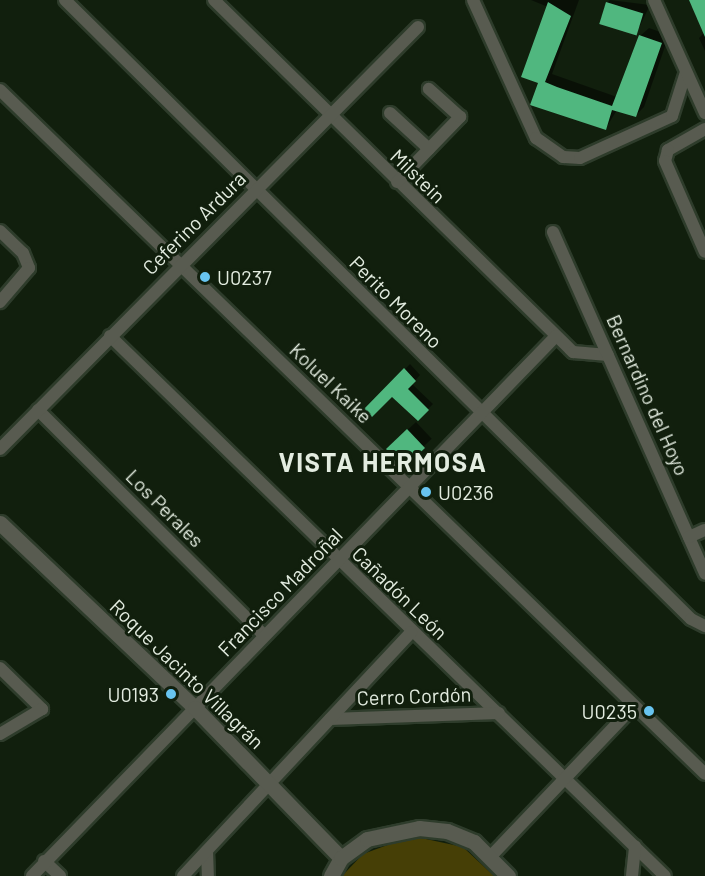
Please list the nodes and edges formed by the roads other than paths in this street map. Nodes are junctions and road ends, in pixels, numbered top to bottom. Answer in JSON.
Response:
{"nodes":[{"id":1,"x":65,"y":0,"type":"edge"},
{"id":2,"x":214,"y":0,"type":"edge"},
{"id":3,"x":473,"y":0,"type":"edge"},
{"id":4,"x":654,"y":0,"type":"edge"},
{"id":5,"x":418,"y":27,"type":"dead end"},
{"id":6,"x":686,"y":72,"type":"junction"},
{"id":7,"x":429,"y":89,"type":"dead end"},
{"id":8,"x":0,"y":90,"type":"edge"},
{"id":9,"x":703,"y":110,"type":"edge"},
{"id":10,"x":390,"y":113,"type":"dead end"},
{"id":11,"x":327,"y":114,"type":"junction"},
{"id":12,"x":672,"y":116,"type":"junction"},
{"id":13,"x":705,"y":129,"type":"edge"},
{"id":14,"x":429,"y":149,"type":"junction"},
{"id":15,"x":397,"y":182,"type":"junction"},
{"id":16,"x":255,"y":190,"type":"junction"},
{"id":17,"x":0,"y":231,"type":"edge"},
{"id":18,"x":553,"y":232,"type":"dead end"},
{"id":19,"x":705,"y":252,"type":"edge"},
{"id":20,"x":179,"y":264,"type":"junction"},
{"id":21,"x":0,"y":302,"type":"edge"},
{"id":22,"x":110,"y":336,"type":"junction"},
{"id":23,"x":556,"y":336,"type":"junction"},
{"id":24,"x":608,"y":355,"type":"junction"},
{"id":25,"x":38,"y":410,"type":"junction"},
{"id":26,"x":479,"y":411,"type":"junction"},
{"id":27,"x":0,"y":449,"type":"edge"},
{"id":28,"x":410,"y":485,"type":"junction"},
{"id":29,"x":0,"y":523,"type":"edge"},
{"id":30,"x":705,"y":530,"type":"edge"},
{"id":31,"x":689,"y":537,"type":"junction"},
{"id":32,"x":340,"y":560,"type":"junction"},
{"id":33,"x":705,"y":574,"type":"edge"},
{"id":34,"x":705,"y":626,"type":"edge"},
{"id":35,"x":411,"y":632,"type":"junction"},
{"id":36,"x":264,"y":635,"type":"junction"},
{"id":37,"x":0,"y":668,"type":"edge"},
{"id":38,"x":634,"y":706,"type":"junction"},
{"id":39,"x":195,"y":708,"type":"junction"},
{"id":40,"x":499,"y":713,"type":"junction"},
{"id":41,"x":330,"y":719,"type":"junction"},
{"id":42,"x":0,"y":734,"type":"edge"},
{"id":43,"x":705,"y":774,"type":"edge"},
{"id":44,"x":566,"y":778,"type":"junction"},
{"id":45,"x":268,"y":783,"type":"junction"},
{"id":46,"x":635,"y":846,"type":"junction"},
{"id":47,"x":207,"y":851,"type":"junction"},
{"id":48,"x":492,"y":855,"type":"junction"},
{"id":49,"x":341,"y":858,"type":"junction"},
{"id":50,"x":44,"y":861,"type":"junction"},
{"id":51,"x":32,"y":876,"type":"edge"},
{"id":52,"x":60,"y":876,"type":"edge"},
{"id":53,"x":183,"y":876,"type":"edge"},
{"id":54,"x":208,"y":876,"type":"edge"},
{"id":55,"x":331,"y":876,"type":"edge"},
{"id":56,"x":508,"y":876,"type":"edge"},
{"id":57,"x":632,"y":876,"type":"edge"},
{"id":58,"x":665,"y":876,"type":"edge"}],
"edges":[{"from":1,"to":16,"type":"street","name":"Perito Moreno"},
{"from":2,"to":11,"type":"street","name":"Milstein"},
{"from":3,"to":12,"type":"street"},
{"from":4,"to":6,"type":"street"},
{"from":5,"to":11,"type":"street","name":"Ceferino Ardura"},
{"from":6,"to":9,"type":"street"},
{"from":6,"to":12,"type":"street"},
{"from":7,"to":14,"type":"street"},
{"from":8,"to":20,"type":"street","name":"Koluel Kaike"},
{"from":9,"to":12,"type":"street"},
{"from":10,"to":14,"type":"street"},
{"from":11,"to":15,"type":"street","name":"Milstein"},
{"from":11,"to":16,"type":"street","name":"Ceferino Ardura"},
{"from":13,"to":19,"type":"street"},
{"from":14,"to":15,"type":"street"},
{"from":15,"to":23,"type":"street","name":"Milstein"},
{"from":16,"to":20,"type":"street","name":"Ceferino Ardura"},
{"from":16,"to":26,"type":"street","name":"Perito Moreno"},
{"from":17,"to":21,"type":"street"},
{"from":18,"to":24,"type":"street","name":"Bernardino del Hoyo"},
{"from":20,"to":22,"type":"street","name":"Ceferino Ardura"},
{"from":20,"to":28,"type":"street","name":"Koluel Kaike"},
{"from":22,"to":25,"type":"street","name":"Ceferino Ardura"},
{"from":22,"to":32,"type":"street","name":"Cañadón León"},
{"from":23,"to":24,"type":"street","name":"Milstein"},
{"from":23,"to":26,"type":"street","name":"Francisco Madroñal"},
{"from":24,"to":31,"type":"street","name":"Bernardino del Hoyo"},
{"from":25,"to":27,"type":"street","name":"Ceferino Ardura"},
{"from":25,"to":36,"type":"street","name":"Los Perales"},
{"from":26,"to":28,"type":"street","name":"Francisco Madroñal"},
{"from":26,"to":34,"type":"street","name":"Perito Moreno"},
{"from":28,"to":32,"type":"street","name":"Francisco Madroñal"},
{"from":28,"to":38,"type":"street","name":"Koluel Kaike"},
{"from":29,"to":39,"type":"street","name":"Roque Jacinto Villagrán"},
{"from":30,"to":31,"type":"street"},
{"from":31,"to":33,"type":"street","name":"Bernardino del Hoyo"},
{"from":32,"to":35,"type":"street","name":"Cañadón León"},
{"from":32,"to":36,"type":"street","name":"Francisco Madroñal"},
{"from":35,"to":40,"type":"street","name":"Cañadón León"},
{"from":35,"to":41,"type":"street"},
{"from":36,"to":39,"type":"street","name":"Francisco Madroñal"},
{"from":37,"to":42,"type":"street"},
{"from":38,"to":43,"type":"street","name":"Koluel Kaike"},
{"from":38,"to":44,"type":"street"},
{"from":39,"to":45,"type":"street","name":"Roque Jacinto Villagrán"},
{"from":39,"to":50,"type":"street","name":"Francisco Madroñal"},
{"from":40,"to":41,"type":"street","name":"Cerro Cordón"},
{"from":40,"to":44,"type":"street","name":"Cañadón León"},
{"from":41,"to":45,"type":"street"},
{"from":44,"to":46,"type":"street","name":"Cañadón León"},
{"from":44,"to":48,"type":"street"},
{"from":45,"to":47,"type":"street"},
{"from":45,"to":49,"type":"street","name":"Roque Jacinto Villagrán"},
{"from":46,"to":57,"type":"street"},
{"from":46,"to":58,"type":"street","name":"Cañadón León"},
{"from":47,"to":53,"type":"street"},
{"from":47,"to":54,"type":"street"},
{"from":48,"to":49,"type":"street"},
{"from":48,"to":56,"type":"street"},
{"from":49,"to":55,"type":"street"},
{"from":50,"to":51,"type":"street","name":"Francisco Madroñal"},
{"from":50,"to":52,"type":"street"}]}
